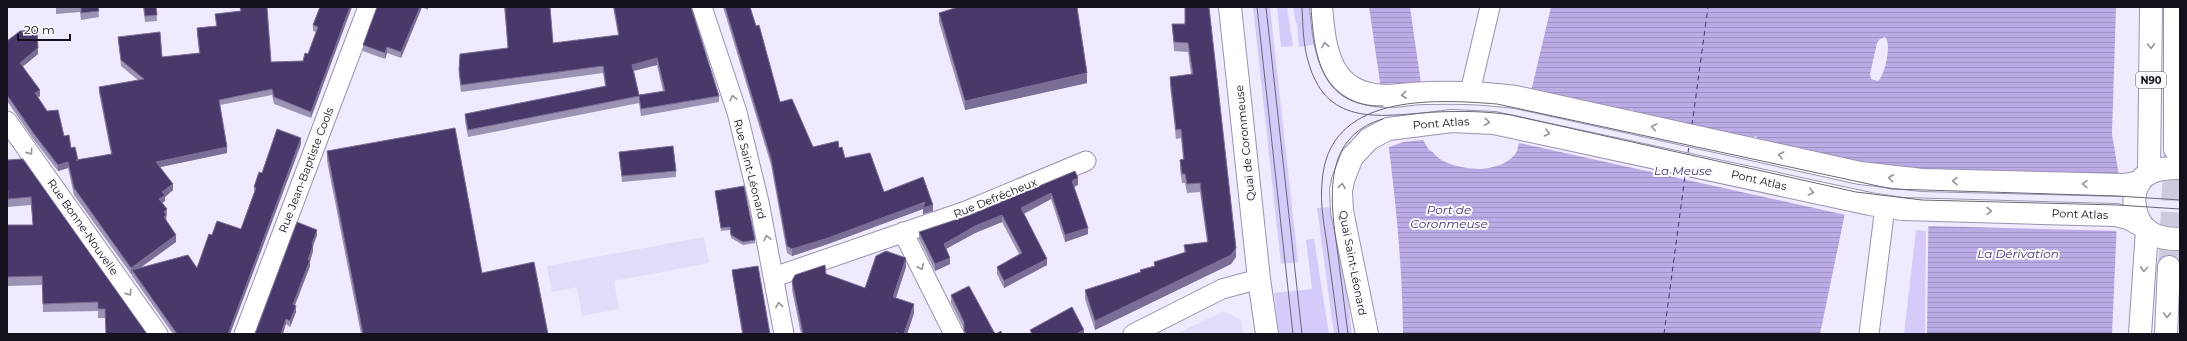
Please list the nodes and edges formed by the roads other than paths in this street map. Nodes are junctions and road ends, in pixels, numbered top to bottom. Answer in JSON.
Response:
{"nodes":[{"id":1,"x":368,"y":7,"type":"edge"},
{"id":2,"x":702,"y":7,"type":"edge"},
{"id":3,"x":1230,"y":7,"type":"edge"},
{"id":4,"x":1321,"y":7,"type":"edge"},
{"id":5,"x":1490,"y":7,"type":"edge"},
{"id":6,"x":2151,"y":7,"type":"edge"},
{"id":7,"x":2175,"y":7,"type":"edge"},
{"id":8,"x":1470,"y":92,"type":"junction"},
{"id":9,"x":7,"y":121,"type":"edge"},
{"id":10,"x":1378,"y":133,"type":"joint"},
{"id":11,"x":2177,"y":158,"type":"edge"},
{"id":12,"x":1086,"y":160,"type":"dead end"},
{"id":13,"x":2138,"y":180,"type":"junction"},
{"id":14,"x":1885,"y":207,"type":"junction"},
{"id":15,"x":2137,"y":224,"type":"junction"},
{"id":16,"x":903,"y":232,"type":"junction"},
{"id":17,"x":2180,"y":239,"type":"edge"},
{"id":18,"x":2169,"y":267,"type":"tunnel mouth"},
{"id":19,"x":774,"y":277,"type":"junction"},
{"id":20,"x":1259,"y":279,"type":"junction"},
{"id":21,"x":158,"y":334,"type":"edge"},
{"id":22,"x":244,"y":334,"type":"edge"},
{"id":23,"x":784,"y":334,"type":"edge"},
{"id":24,"x":954,"y":334,"type":"edge"},
{"id":25,"x":1133,"y":334,"type":"edge"},
{"id":26,"x":1267,"y":334,"type":"edge"},
{"id":27,"x":1367,"y":334,"type":"edge"},
{"id":28,"x":1869,"y":334,"type":"edge"},
{"id":29,"x":2140,"y":334,"type":"edge"},
{"id":30,"x":2166,"y":334,"type":"edge"}],
"edges":[{"from":1,"to":22,"type":"street","name":"Rue Jean-Baptiste Cools"},
{"from":19,"to":2,"type":"street","name":"Rue Saint-Léonard","one_way":true},
{"from":3,"to":20,"type":"street","name":"Quai de Coronmeuse"},
{"from":8,"to":4,"type":"street","one_way":true},
{"from":5,"to":8,"type":"street"},
{"from":6,"to":13,"type":"street","number":"N90","one_way":true},
{"from":7,"to":11,"type":"street","number":"N90"},
{"from":13,"to":8,"type":"street","one_way":true},
{"from":9,"to":21,"type":"street","name":"Rue Bonne-Nouvelle","one_way":true},
{"from":10,"to":14,"type":"street","name":"Pont Atlas","one_way":true},
{"from":27,"to":10,"type":"street","name":"Quai Saint-Léonard","one_way":true},
{"from":11,"to":13,"type":"street"},
{"from":12,"to":16,"type":"street","name":"Rue Defrêcheux"},
{"from":13,"to":15,"type":"street"},
{"from":14,"to":15,"type":"street","name":"Pont Atlas","one_way":true},
{"from":14,"to":28,"type":"street"},
{"from":15,"to":17,"type":"street","name":"Pont Atlas"},
{"from":15,"to":29,"type":"street","one_way":true},
{"from":16,"to":19,"type":"street","name":"Rue Defrêcheux"},
{"from":16,"to":24,"type":"street","one_way":true},
{"from":18,"to":30,"type":"street","one_way":true},
{"from":23,"to":19,"type":"street","name":"Rue Saint-Léonard","one_way":true},
{"from":20,"to":25,"type":"street"},
{"from":20,"to":26,"type":"street"}]}
